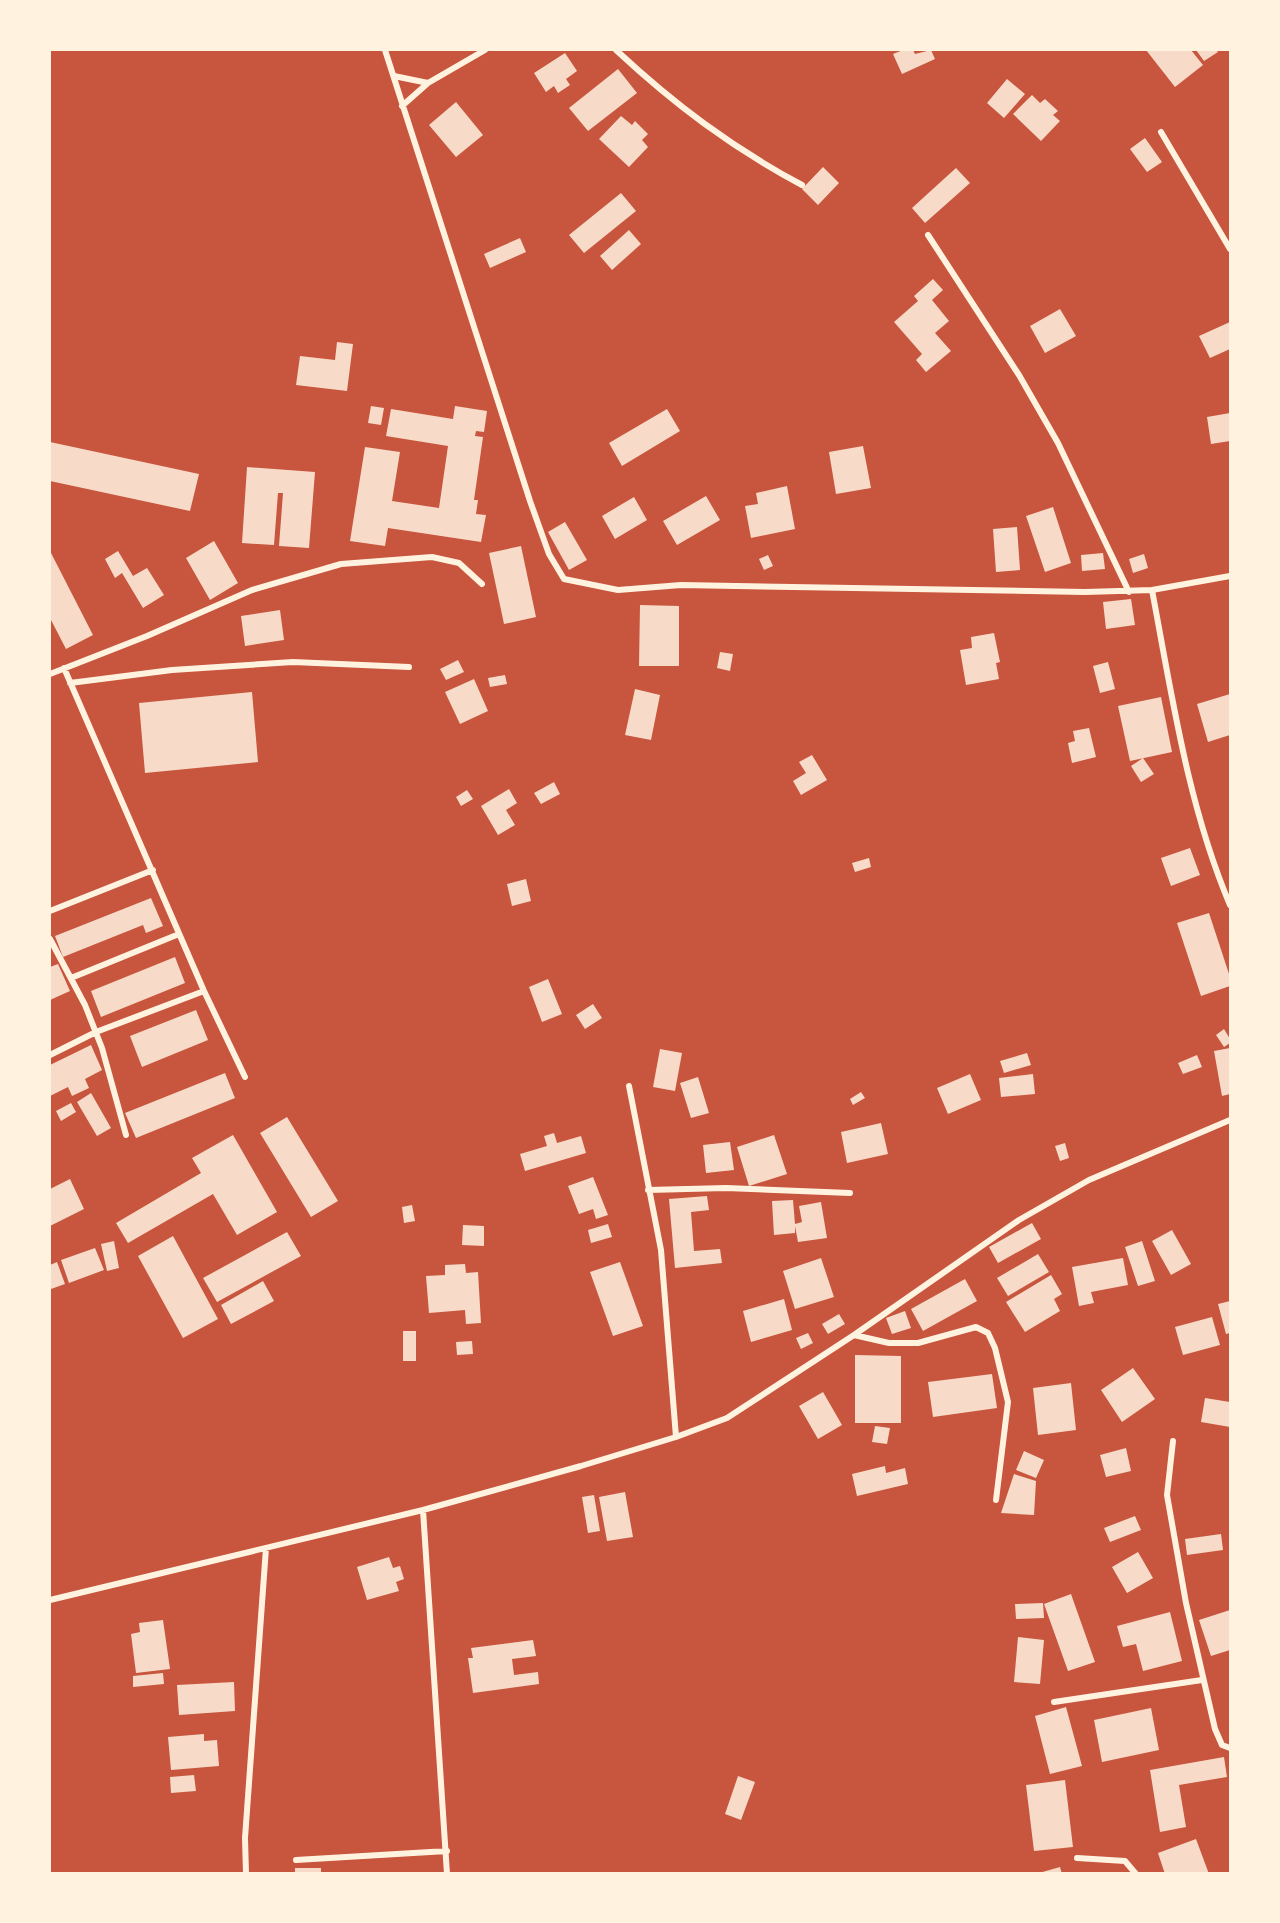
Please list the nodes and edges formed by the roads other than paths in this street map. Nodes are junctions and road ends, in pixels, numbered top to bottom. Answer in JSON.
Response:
{"nodes":[{"id":1,"x":385,"y":50,"type":"edge"},
{"id":2,"x":485,"y":50,"type":"edge"},
{"id":3,"x":616,"y":50,"type":"edge"},
{"id":4,"x":394,"y":76,"type":"junction"},
{"id":5,"x":428,"y":83,"type":"junction"},
{"id":6,"x":402,"y":106,"type":"junction"},
{"id":7,"x":1161,"y":132,"type":"dead end"},
{"id":8,"x":802,"y":185,"type":"dead end"},
{"id":9,"x":928,"y":235,"type":"dead end"},
{"id":10,"x":1230,"y":249,"type":"edge"},
{"id":11,"x":1230,"y":576,"type":"edge"},
{"id":12,"x":482,"y":584,"type":"dead end"},
{"id":13,"x":1152,"y":590,"type":"junction"},
{"id":14,"x":1129,"y":592,"type":"junction"},
{"id":15,"x":409,"y":667,"type":"dead end"},
{"id":16,"x":64,"y":668,"type":"junction"},
{"id":17,"x":50,"y":674,"type":"edge"},
{"id":18,"x":70,"y":683,"type":"junction"},
{"id":19,"x":153,"y":870,"type":"junction"},
{"id":20,"x":1230,"y":905,"type":"edge"},
{"id":21,"x":50,"y":911,"type":"edge"},
{"id":22,"x":179,"y":934,"type":"junction"},
{"id":23,"x":50,"y":939,"type":"edge"},
{"id":24,"x":71,"y":978,"type":"junction"},
{"id":25,"x":204,"y":991,"type":"junction"},
{"id":26,"x":96,"y":1032,"type":"junction"},
{"id":27,"x":50,"y":1055,"type":"edge"},
{"id":28,"x":245,"y":1077,"type":"dead end"},
{"id":29,"x":629,"y":1086,"type":"dead end"},
{"id":30,"x":1230,"y":1120,"type":"edge"},
{"id":31,"x":126,"y":1135,"type":"dead end"},
{"id":32,"x":648,"y":1190,"type":"junction"},
{"id":33,"x":850,"y":1193,"type":"dead end"},
{"id":34,"x":854,"y":1335,"type":"junction"},
{"id":35,"x":676,"y":1437,"type":"junction"},
{"id":36,"x":1173,"y":1442,"type":"dead end"},
{"id":37,"x":996,"y":1500,"type":"dead end"},
{"id":38,"x":423,"y":1510,"type":"junction"},
{"id":39,"x":266,"y":1548,"type":"junction"},
{"id":40,"x":50,"y":1600,"type":"edge"},
{"id":41,"x":1202,"y":1680,"type":"junction"},
{"id":42,"x":1054,"y":1702,"type":"dead end"},
{"id":43,"x":1230,"y":1748,"type":"edge"},
{"id":44,"x":447,"y":1851,"type":"junction"},
{"id":45,"x":1077,"y":1858,"type":"dead end"},
{"id":46,"x":296,"y":1860,"type":"dead end"},
{"id":47,"x":246,"y":1874,"type":"edge"},
{"id":48,"x":447,"y":1874,"type":"edge"},
{"id":49,"x":1136,"y":1874,"type":"edge"}],
"edges":[{"from":1,"to":4,"type":"street"},
{"from":2,"to":5,"type":"street"},
{"from":3,"to":8,"type":"street"},
{"from":4,"to":5,"type":"street"},
{"from":4,"to":6,"type":"street"},
{"from":5,"to":6,"type":"street"},
{"from":6,"to":14,"type":"street"},
{"from":7,"to":10,"type":"street"},
{"from":9,"to":14,"type":"street"},
{"from":11,"to":13,"type":"street"},
{"from":12,"to":16,"type":"street"},
{"from":13,"to":14,"type":"street"},
{"from":13,"to":20,"type":"street"},
{"from":15,"to":18,"type":"street"},
{"from":16,"to":17,"type":"street"},
{"from":16,"to":18,"type":"street"},
{"from":18,"to":19,"type":"street"},
{"from":19,"to":21,"type":"street"},
{"from":19,"to":22,"type":"street"},
{"from":22,"to":24,"type":"street"},
{"from":22,"to":25,"type":"street"},
{"from":23,"to":24,"type":"street"},
{"from":24,"to":26,"type":"street"},
{"from":25,"to":26,"type":"street"},
{"from":25,"to":28,"type":"street"},
{"from":26,"to":27,"type":"street"},
{"from":26,"to":31,"type":"street"},
{"from":29,"to":32,"type":"street"},
{"from":30,"to":34,"type":"street"},
{"from":32,"to":33,"type":"street"},
{"from":32,"to":35,"type":"street"},
{"from":34,"to":35,"type":"street"},
{"from":34,"to":37,"type":"street"},
{"from":35,"to":38,"type":"street"},
{"from":36,"to":41,"type":"street"},
{"from":38,"to":39,"type":"street"},
{"from":38,"to":44,"type":"street"},
{"from":39,"to":40,"type":"street"},
{"from":39,"to":47,"type":"street"},
{"from":41,"to":42,"type":"street"},
{"from":41,"to":43,"type":"street"},
{"from":44,"to":46,"type":"street"},
{"from":44,"to":48,"type":"street"},
{"from":45,"to":49,"type":"street"}]}
